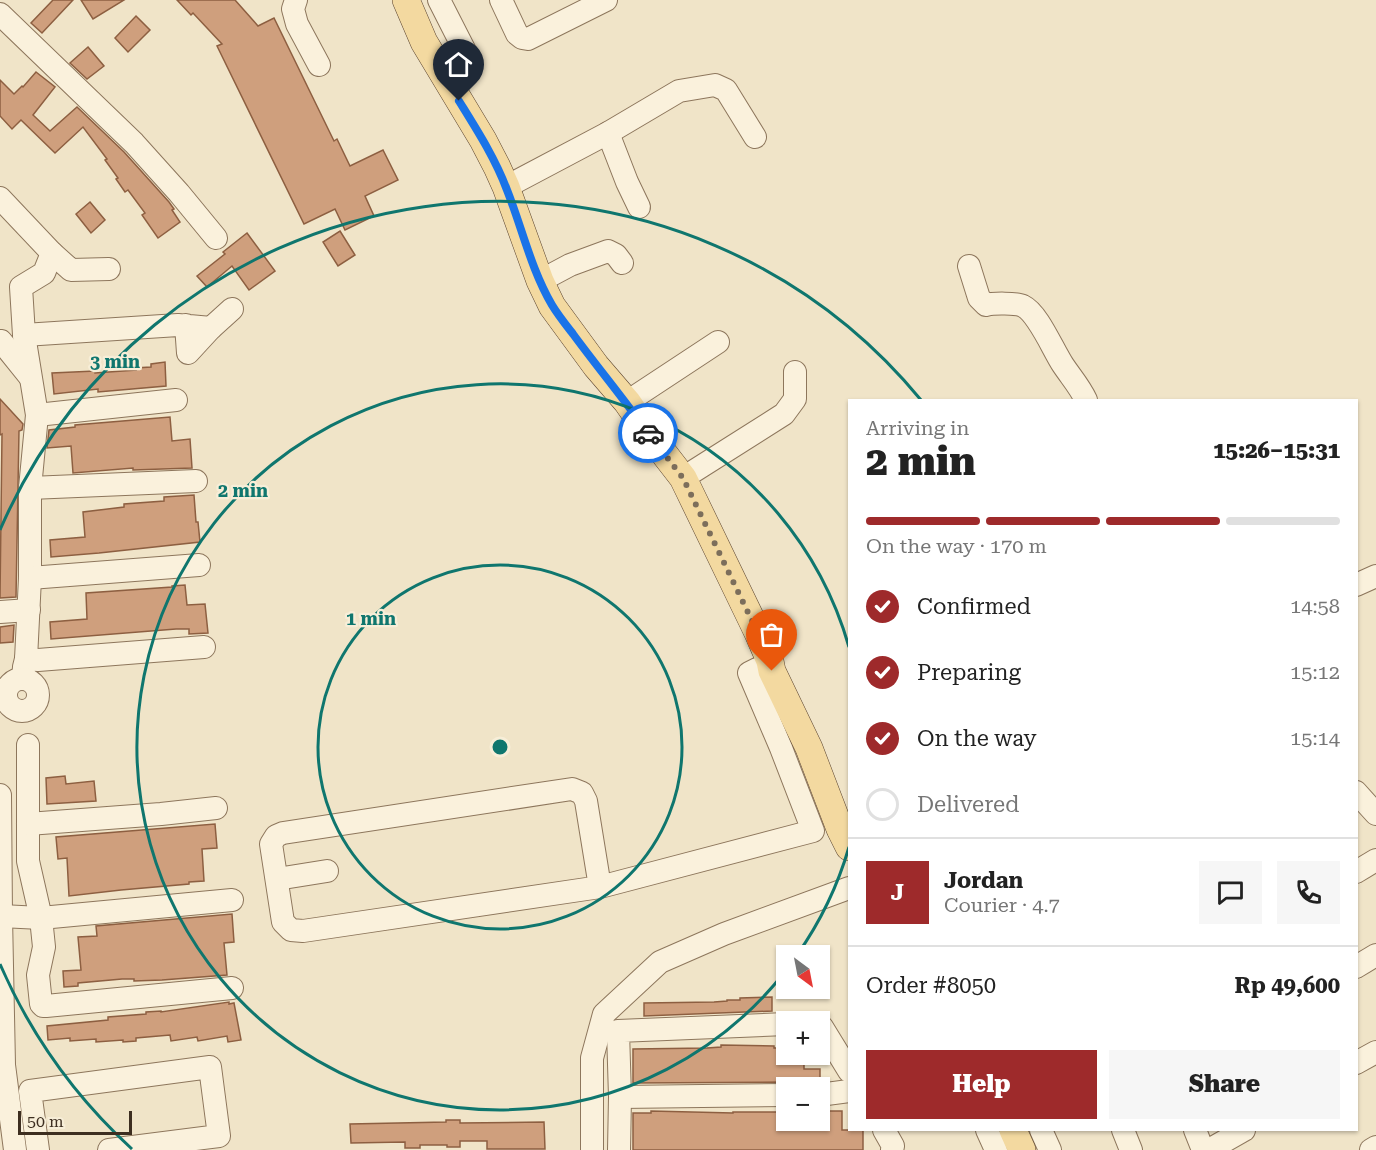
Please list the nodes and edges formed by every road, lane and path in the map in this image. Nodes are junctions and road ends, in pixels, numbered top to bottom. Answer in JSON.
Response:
{"nodes":[{"id":1,"x":296,"y":0,"type":"edge"},
{"id":2,"x":406,"y":0,"type":"edge"},
{"id":3,"x":439,"y":0,"type":"edge"},
{"id":4,"x":501,"y":0,"type":"edge"},
{"id":5,"x":606,"y":0,"type":"edge"},
{"id":6,"x":0,"y":14,"type":"edge"},
{"id":7,"x":467,"y":55,"type":"dead end"},
{"id":8,"x":319,"y":65,"type":"dead end"},
{"id":9,"x":608,"y":133,"type":"junction"},
{"id":10,"x":755,"y":137,"type":"dead end"},
{"id":11,"x":506,"y":187,"type":"junction"},
{"id":12,"x":0,"y":198,"type":"edge"},
{"id":13,"x":639,"y":207,"type":"dead end"},
{"id":14,"x":216,"y":238,"type":"dead end"},
{"id":15,"x":48,"y":263,"type":"junction"},
{"id":16,"x":622,"y":263,"type":"dead end"},
{"id":17,"x":969,"y":266,"type":"dead end"},
{"id":18,"x":109,"y":269,"type":"dead end"},
{"id":19,"x":540,"y":281,"type":"junction"},
{"id":20,"x":232,"y":309,"type":"dead end"},
{"id":21,"x":24,"y":331,"type":"junction"},
{"id":22,"x":0,"y":341,"type":"edge"},
{"id":23,"x":718,"y":342,"type":"dead end"},
{"id":24,"x":795,"y":372,"type":"dead end"},
{"id":25,"x":31,"y":379,"type":"junction"},
{"id":26,"x":1086,"y":399,"type":"edge"},
{"id":27,"x":176,"y":400,"type":"dead end"},
{"id":28,"x":627,"y":402,"type":"junction"},
{"id":29,"x":37,"y":415,"type":"junction"},
{"id":30,"x":683,"y":478,"type":"junction"},
{"id":31,"x":196,"y":481,"type":"dead end"},
{"id":32,"x":30,"y":488,"type":"junction"},
{"id":33,"x":199,"y":565,"type":"dead end"},
{"id":34,"x":1376,"y":576,"type":"edge"},
{"id":35,"x":30,"y":578,"type":"junction"},
{"id":36,"x":1358,"y":584,"type":"edge"},
{"id":37,"x":28,"y":610,"type":"junction"},
{"id":38,"x":0,"y":612,"type":"edge"},
{"id":39,"x":204,"y":647,"type":"dead end"},
{"id":40,"x":25,"y":669,"type":"junction"},
{"id":41,"x":772,"y":671,"type":"junction"},
{"id":42,"x":5,"y":715,"type":"edge"},
{"id":43,"x":28,"y":745,"type":"dead end"},
{"id":44,"x":1358,"y":794,"type":"edge"},
{"id":45,"x":0,"y":795,"type":"edge"},
{"id":46,"x":216,"y":808,"type":"dead end"},
{"id":47,"x":1376,"y":814,"type":"edge"},
{"id":48,"x":28,"y":824,"type":"junction"},
{"id":49,"x":848,"y":845,"type":"edge"},
{"id":50,"x":1376,"y":860,"type":"edge"},
{"id":51,"x":327,"y":871,"type":"dead end"},
{"id":52,"x":1358,"y":871,"type":"edge"},
{"id":53,"x":277,"y":879,"type":"junction"},
{"id":54,"x":600,"y":887,"type":"junction"},
{"id":55,"x":848,"y":890,"type":"edge"},
{"id":56,"x":232,"y":900,"type":"dead end"},
{"id":57,"x":1,"y":916,"type":"edge"},
{"id":58,"x":41,"y":918,"type":"junction"},
{"id":59,"x":1376,"y":955,"type":"edge"},
{"id":60,"x":1358,"y":966,"type":"edge"},
{"id":61,"x":1,"y":984,"type":"edge"},
{"id":62,"x":232,"y":988,"type":"dead end"},
{"id":63,"x":776,"y":1024,"type":"edge"},
{"id":64,"x":830,"y":1039,"type":"edge"},
{"id":65,"x":1376,"y":1052,"type":"edge"},
{"id":66,"x":1358,"y":1063,"type":"edge"},
{"id":67,"x":848,"y":1069,"type":"edge"},
{"id":68,"x":848,"y":1091,"type":"edge"},
{"id":69,"x":830,"y":1094,"type":"edge"},
{"id":70,"x":776,"y":1095,"type":"edge"},
{"id":71,"x":620,"y":1097,"type":"junction"},
{"id":72,"x":885,"y":1131,"type":"edge"},
{"id":73,"x":987,"y":1131,"type":"edge"},
{"id":74,"x":1012,"y":1131,"type":"edge"},
{"id":75,"x":1041,"y":1131,"type":"edge"},
{"id":76,"x":1122,"y":1131,"type":"edge"},
{"id":77,"x":1195,"y":1131,"type":"edge"},
{"id":78,"x":1242,"y":1131,"type":"edge"},
{"id":79,"x":1376,"y":1147,"type":"edge"},
{"id":80,"x":15,"y":1150,"type":"edge"},
{"id":81,"x":38,"y":1150,"type":"edge"},
{"id":82,"x":109,"y":1150,"type":"edge"},
{"id":83,"x":592,"y":1150,"type":"edge"},
{"id":84,"x":618,"y":1150,"type":"edge"},
{"id":85,"x":892,"y":1150,"type":"edge"},
{"id":86,"x":996,"y":1150,"type":"edge"},
{"id":87,"x":1022,"y":1150,"type":"edge"},
{"id":88,"x":1050,"y":1150,"type":"edge"},
{"id":89,"x":1131,"y":1150,"type":"edge"},
{"id":90,"x":1203,"y":1150,"type":"edge"},
{"id":91,"x":1209,"y":1150,"type":"edge"},
{"id":92,"x":1371,"y":1150,"type":"edge"}],
"edges":[{"from":1,"to":8,"type":"street"},
{"from":2,"to":11,"type":"main road"},
{"from":3,"to":7,"type":"street"},
{"from":4,"to":5,"type":"street"},
{"from":6,"to":14,"type":"street"},
{"from":9,"to":10,"type":"street"},
{"from":9,"to":11,"type":"street"},
{"from":9,"to":13,"type":"street"},
{"from":11,"to":19,"type":"main road"},
{"from":12,"to":15,"type":"street"},
{"from":15,"to":18,"type":"street"},
{"from":15,"to":21,"type":"street"},
{"from":16,"to":19,"type":"street"},
{"from":17,"to":26,"type":"street"},
{"from":19,"to":28,"type":"main road"},
{"from":20,"to":21,"type":"street"},
{"from":21,"to":22,"type":"street"},
{"from":21,"to":25,"type":"street"},
{"from":22,"to":25,"type":"street"},
{"from":23,"to":28,"type":"street"},
{"from":24,"to":30,"type":"street"},
{"from":25,"to":29,"type":"street"},
{"from":27,"to":29,"type":"street"},
{"from":28,"to":30,"type":"main road"},
{"from":29,"to":32,"type":"street"},
{"from":30,"to":41,"type":"main road"},
{"from":31,"to":32,"type":"street"},
{"from":32,"to":35,"type":"street"},
{"from":33,"to":35,"type":"street"},
{"from":34,"to":36,"type":"street"},
{"from":35,"to":37,"type":"street"},
{"from":37,"to":38,"type":"street"},
{"from":37,"to":40,"type":"street"},
{"from":39,"to":40,"type":"street"},
{"from":40,"to":42,"type":"street"},
{"from":41,"to":49,"type":"main road"},
{"from":41,"to":54,"type":"street"},
{"from":43,"to":48,"type":"street"},
{"from":44,"to":47,"type":"street"},
{"from":45,"to":57,"type":"street"},
{"from":46,"to":48,"type":"street"},
{"from":48,"to":58,"type":"street"},
{"from":50,"to":52,"type":"street"},
{"from":51,"to":53,"type":"street"},
{"from":53,"to":54,"type":"street"},
{"from":53,"to":54,"type":"street"},
{"from":55,"to":83,"type":"street"},
{"from":56,"to":58,"type":"street"},
{"from":57,"to":58,"type":"street"},
{"from":57,"to":61,"type":"street"},
{"from":58,"to":62,"type":"street"},
{"from":59,"to":60,"type":"street"},
{"from":61,"to":80,"type":"street"},
{"from":63,"to":71,"type":"street"},
{"from":64,"to":67,"type":"street"},
{"from":65,"to":66,"type":"street"},
{"from":68,"to":69,"type":"street"},
{"from":70,"to":71,"type":"street"},
{"from":71,"to":84,"type":"street"},
{"from":72,"to":85,"type":"street"},
{"from":73,"to":86,"type":"street"},
{"from":74,"to":87,"type":"main road"},
{"from":75,"to":88,"type":"street"},
{"from":76,"to":89,"type":"street"},
{"from":77,"to":90,"type":"street"},
{"from":78,"to":91,"type":"street"},
{"from":79,"to":92,"type":"street"},
{"from":81,"to":82,"type":"street"}]}
